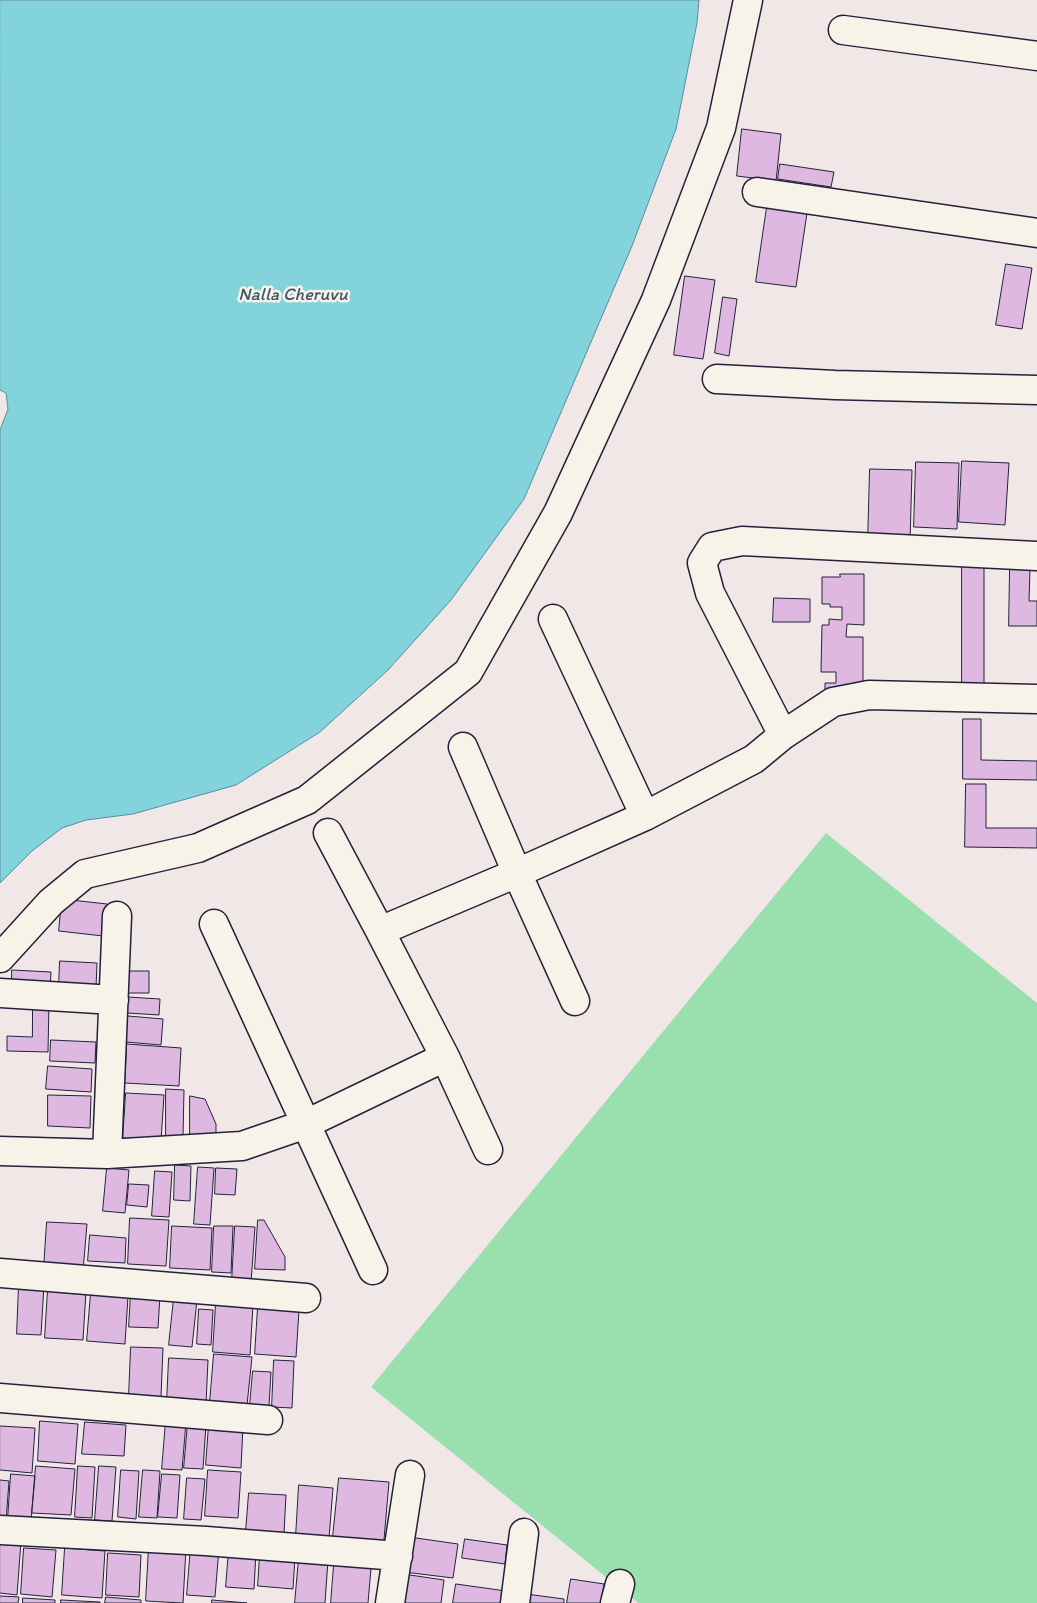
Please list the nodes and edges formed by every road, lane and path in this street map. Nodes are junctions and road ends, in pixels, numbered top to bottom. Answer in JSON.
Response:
{"nodes":[{"id":1,"x":748,"y":0,"type":"edge"},
{"id":2,"x":843,"y":30,"type":"dead end"},
{"id":3,"x":1037,"y":56,"type":"edge"},
{"id":4,"x":758,"y":192,"type":"dead end"},
{"id":5,"x":1037,"y":233,"type":"edge"},
{"id":6,"x":717,"y":379,"type":"dead end"},
{"id":7,"x":1037,"y":390,"type":"edge"},
{"id":8,"x":1037,"y":556,"type":"edge"},
{"id":9,"x":553,"y":619,"type":"dead end"},
{"id":10,"x":1037,"y":698,"type":"edge"},
{"id":11,"x":783,"y":735,"type":"junction"},
{"id":12,"x":463,"y":747,"type":"dead end"},
{"id":13,"x":645,"y":816,"type":"junction"},
{"id":14,"x":328,"y":833,"type":"dead end"},
{"id":15,"x":517,"y":874,"type":"junction"},
{"id":16,"x":117,"y":916,"type":"dead end"},
{"id":17,"x":214,"y":924,"type":"dead end"},
{"id":18,"x":380,"y":931,"type":"junction"},
{"id":19,"x":0,"y":958,"type":"edge"},
{"id":20,"x":0,"y":993,"type":"edge"},
{"id":21,"x":114,"y":1000,"type":"junction"},
{"id":22,"x":575,"y":1000,"type":"dead end"},
{"id":23,"x":445,"y":1057,"type":"junction"},
{"id":24,"x":306,"y":1124,"type":"junction"},
{"id":25,"x":488,"y":1150,"type":"dead end"},
{"id":26,"x":0,"y":1151,"type":"edge"},
{"id":27,"x":107,"y":1154,"type":"junction"},
{"id":28,"x":373,"y":1270,"type":"dead end"},
{"id":29,"x":0,"y":1273,"type":"edge"},
{"id":30,"x":306,"y":1298,"type":"dead end"},
{"id":31,"x":0,"y":1398,"type":"edge"},
{"id":32,"x":268,"y":1420,"type":"dead end"},
{"id":33,"x":410,"y":1474,"type":"dead end"},
{"id":34,"x":0,"y":1530,"type":"edge"},
{"id":35,"x":524,"y":1533,"type":"dead end"},
{"id":36,"x":398,"y":1556,"type":"junction"},
{"id":37,"x":390,"y":1603,"type":"edge"},
{"id":38,"x":515,"y":1603,"type":"edge"}],
"edges":[{"from":1,"to":19,"type":"street"},
{"from":2,"to":3,"type":"street"},
{"from":4,"to":5,"type":"street"},
{"from":6,"to":7,"type":"street"},
{"from":8,"to":11,"type":"street"},
{"from":9,"to":13,"type":"street"},
{"from":10,"to":11,"type":"street"},
{"from":11,"to":13,"type":"street"},
{"from":12,"to":15,"type":"street"},
{"from":13,"to":15,"type":"street"},
{"from":14,"to":18,"type":"street"},
{"from":15,"to":18,"type":"street"},
{"from":15,"to":22,"type":"street"},
{"from":16,"to":21,"type":"street"},
{"from":17,"to":24,"type":"street"},
{"from":18,"to":23,"type":"street"},
{"from":20,"to":21,"type":"street"},
{"from":21,"to":27,"type":"street"},
{"from":23,"to":24,"type":"street"},
{"from":23,"to":25,"type":"street"},
{"from":24,"to":27,"type":"street"},
{"from":24,"to":28,"type":"street"},
{"from":26,"to":27,"type":"street"},
{"from":29,"to":30,"type":"street"},
{"from":31,"to":32,"type":"street"},
{"from":33,"to":36,"type":"street"},
{"from":34,"to":36,"type":"street"},
{"from":35,"to":38,"type":"street"},
{"from":36,"to":37,"type":"street"}]}
